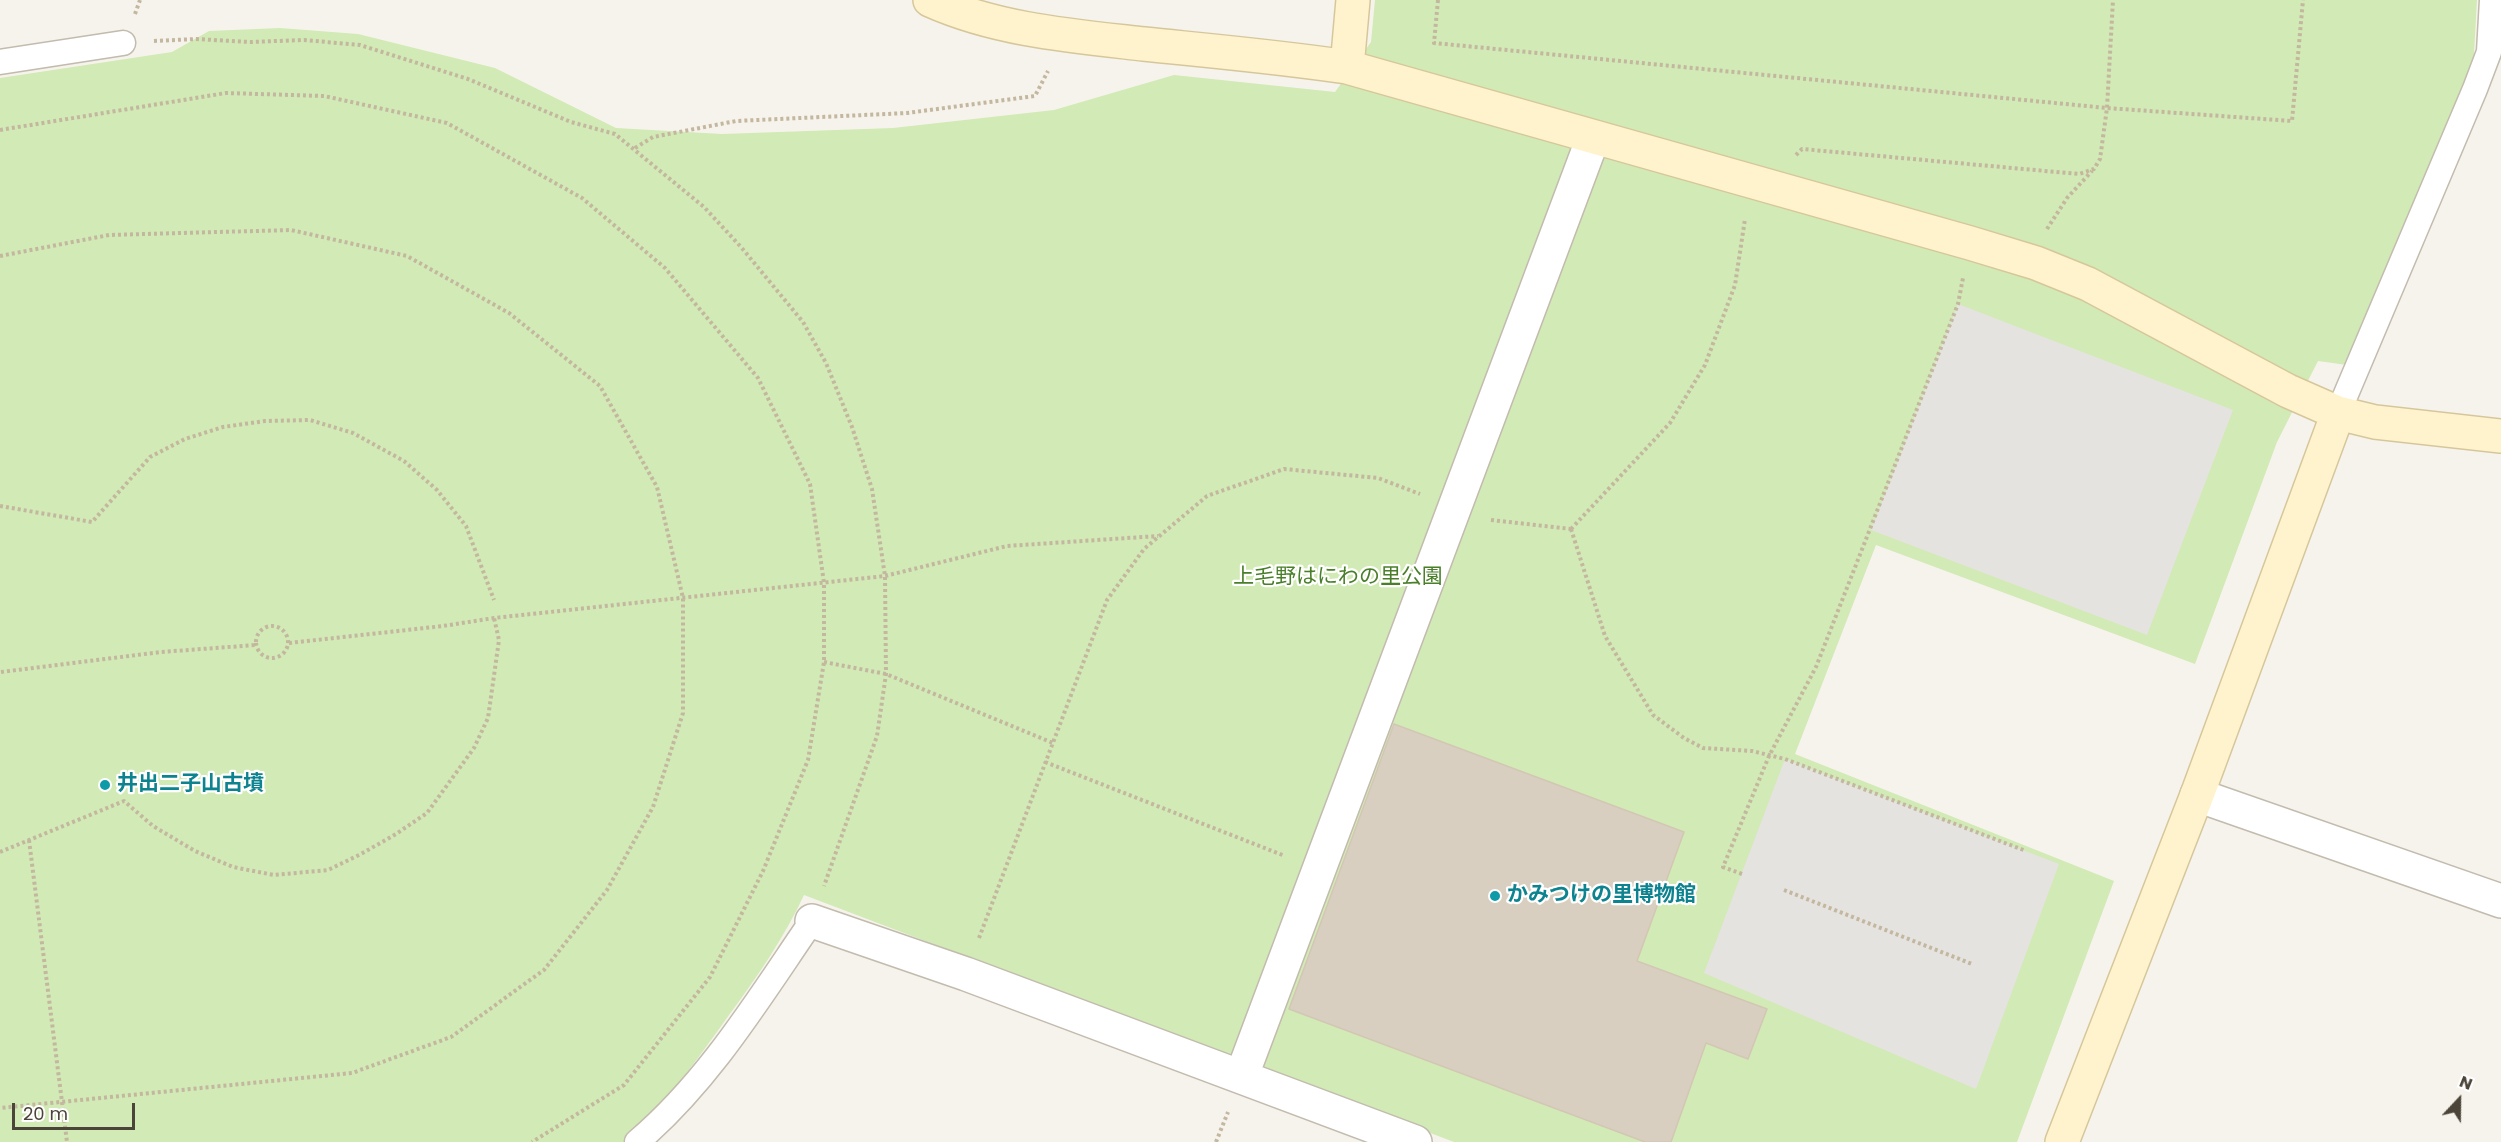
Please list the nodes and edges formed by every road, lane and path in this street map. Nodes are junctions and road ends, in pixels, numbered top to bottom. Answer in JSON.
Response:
{"nodes":[{"id":1,"x":930,"y":0,"type":"edge"},
{"id":2,"x":1353,"y":0,"type":"edge"},
{"id":3,"x":1438,"y":0,"type":"edge"},
{"id":4,"x":2113,"y":0,"type":"edge"},
{"id":5,"x":2303,"y":0,"type":"edge"},
{"id":6,"x":2492,"y":0,"type":"edge"},
{"id":7,"x":1066,"y":36,"type":"junction"},
{"id":8,"x":123,"y":43,"type":"joint"},
{"id":9,"x":0,"y":62,"type":"edge"},
{"id":10,"x":1347,"y":68,"type":"junction"},
{"id":11,"x":2107,"y":108,"type":"junction"},
{"id":12,"x":0,"y":130,"type":"edge"},
{"id":13,"x":1593,"y":138,"type":"junction"},
{"id":14,"x":635,"y":148,"type":"junction"},
{"id":15,"x":1795,"y":156,"type":"dead end"},
{"id":16,"x":2094,"y":169,"type":"junction"},
{"id":17,"x":1746,"y":213,"type":"dead end"},
{"id":18,"x":0,"y":256,"type":"edge"},
{"id":19,"x":2036,"y":264,"type":"junction"},
{"id":20,"x":1963,"y":278,"type":"dead end"},
{"id":21,"x":2338,"y":413,"type":"junction"},
{"id":22,"x":2501,"y":436,"type":"edge"},
{"id":23,"x":0,"y":506,"type":"edge"},
{"id":24,"x":1455,"y":507,"type":"junction"},
{"id":25,"x":1571,"y":529,"type":"junction"},
{"id":26,"x":1159,"y":536,"type":"junction"},
{"id":27,"x":885,"y":576,"type":"junction"},
{"id":28,"x":824,"y":583,"type":"junction"},
{"id":29,"x":683,"y":597,"type":"junction"},
{"id":30,"x":495,"y":600,"type":"dead end"},
{"id":31,"x":494,"y":618,"type":"junction"},
{"id":32,"x":289,"y":643,"type":"junction"},
{"id":33,"x":256,"y":645,"type":"junction"},
{"id":34,"x":824,"y":662,"type":"junction"},
{"id":35,"x":1,"y":672,"type":"edge"},
{"id":36,"x":886,"y":674,"type":"junction"},
{"id":37,"x":1053,"y":743,"type":"junction"},
{"id":38,"x":1769,"y":756,"type":"junction"},
{"id":39,"x":1045,"y":762,"type":"junction"},
{"id":40,"x":2197,"y":795,"type":"junction"},
{"id":41,"x":29,"y":840,"type":"junction"},
{"id":42,"x":2026,"y":851,"type":"dead end"},
{"id":43,"x":0,"y":852,"type":"edge"},
{"id":44,"x":1321,"y":864,"type":"junction"},
{"id":45,"x":1742,"y":874,"type":"dead end"},
{"id":46,"x":1784,"y":890,"type":"dead end"},
{"id":47,"x":2501,"y":901,"type":"edge"},
{"id":48,"x":812,"y":921,"type":"junction"},
{"id":49,"x":1972,"y":964,"type":"dead end"},
{"id":50,"x":966,"y":974,"type":"junction"},
{"id":51,"x":1242,"y":1075,"type":"junction"},
{"id":52,"x":62,"y":1102,"type":"junction"},
{"id":53,"x":0,"y":1108,"type":"edge"},
{"id":54,"x":67,"y":1142,"type":"edge"},
{"id":55,"x":532,"y":1142,"type":"edge"},
{"id":56,"x":637,"y":1142,"type":"edge"},
{"id":57,"x":1416,"y":1142,"type":"edge"},
{"id":58,"x":2062,"y":1142,"type":"edge"}],
"edges":[{"from":1,"to":7,"type":"street"},
{"from":2,"to":10,"type":"street"},
{"from":3,"to":11,"type":"path"},
{"from":4,"to":11,"type":"path"},
{"from":5,"to":11,"type":"path"},
{"from":6,"to":21,"type":"lane"},
{"from":7,"to":10,"type":"street"},
{"from":7,"to":14,"type":"path"},
{"from":8,"to":9,"type":"lane"},
{"from":8,"to":14,"type":"path"},
{"from":10,"to":13,"type":"street"},
{"from":11,"to":16,"type":"path"},
{"from":12,"to":28,"type":"path"},
{"from":13,"to":19,"type":"street"},
{"from":13,"to":24,"type":"street"},
{"from":14,"to":27,"type":"path"},
{"from":15,"to":16,"type":"path"},
{"from":16,"to":19,"type":"path"},
{"from":17,"to":25,"type":"path"},
{"from":18,"to":29,"type":"path"},
{"from":19,"to":21,"type":"street"},
{"from":20,"to":38,"type":"path"},
{"from":21,"to":22,"type":"street"},
{"from":21,"to":40,"type":"street"},
{"from":23,"to":30,"type":"path"},
{"from":24,"to":25,"type":"path"},
{"from":24,"to":26,"type":"path"},
{"from":24,"to":44,"type":"street"},
{"from":25,"to":38,"type":"path"},
{"from":26,"to":27,"type":"path"},
{"from":26,"to":37,"type":"path"},
{"from":27,"to":28,"type":"path"},
{"from":27,"to":36,"type":"path"},
{"from":28,"to":29,"type":"path"},
{"from":28,"to":34,"type":"path"},
{"from":29,"to":31,"type":"path"},
{"from":29,"to":52,"type":"path"},
{"from":31,"to":32,"type":"path"},
{"from":31,"to":41,"type":"path"},
{"from":32,"to":33,"type":"path"},
{"from":32,"to":33,"type":"path"},
{"from":33,"to":35,"type":"path"},
{"from":34,"to":36,"type":"path"},
{"from":34,"to":55,"type":"path"},
{"from":36,"to":37,"type":"path"},
{"from":36,"to":48,"type":"path"},
{"from":37,"to":39,"type":"path"},
{"from":38,"to":42,"type":"path"},
{"from":38,"to":45,"type":"path"},
{"from":39,"to":44,"type":"path"},
{"from":39,"to":50,"type":"path"},
{"from":40,"to":47,"type":"street"},
{"from":40,"to":58,"type":"street"},
{"from":41,"to":43,"type":"path"},
{"from":41,"to":52,"type":"path"},
{"from":44,"to":51,"type":"street"},
{"from":46,"to":49,"type":"path"},
{"from":48,"to":50,"type":"street"},
{"from":48,"to":56,"type":"lane"},
{"from":50,"to":51,"type":"street"},
{"from":51,"to":57,"type":"street"},
{"from":52,"to":53,"type":"path"},
{"from":52,"to":54,"type":"path"}]}
